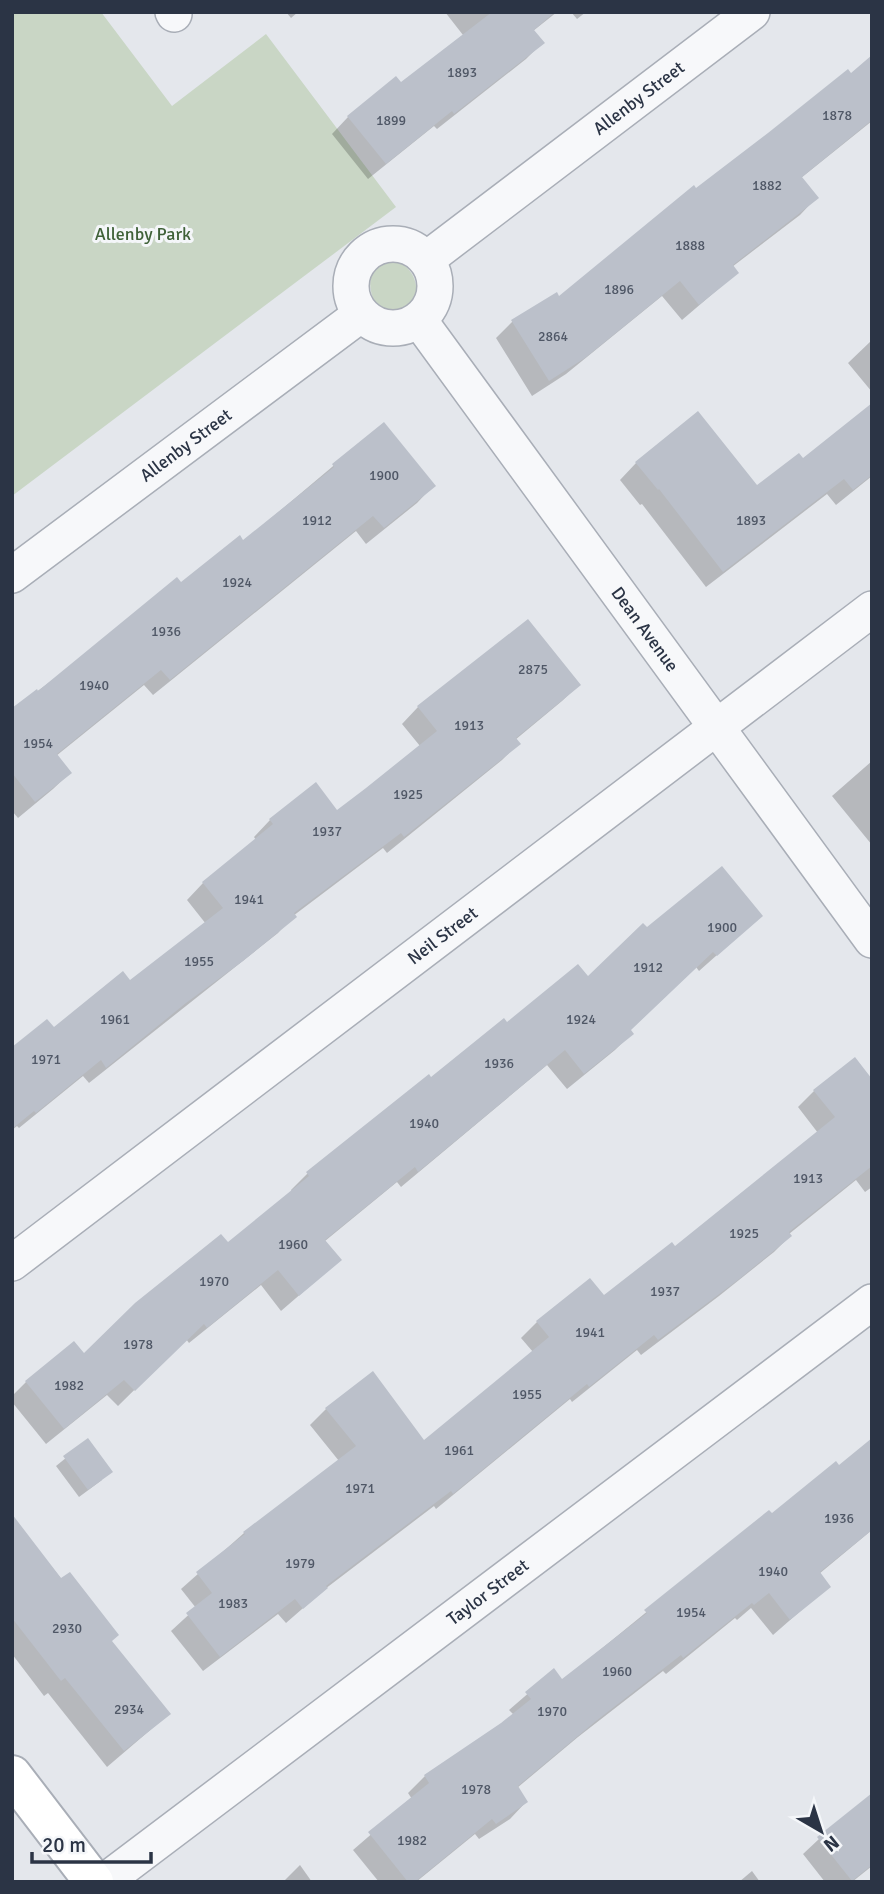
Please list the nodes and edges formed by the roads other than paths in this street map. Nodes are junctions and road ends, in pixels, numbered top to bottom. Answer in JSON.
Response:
{"nodes":[{"id":1,"x":752,"y":12,"type":"edge"},
{"id":2,"x":427,"y":259,"type":"junction"},
{"id":3,"x":360,"y":315,"type":"junction"},
{"id":4,"x":419,"y":320,"type":"junction"},
{"id":5,"x":12,"y":575,"type":"edge"},
{"id":6,"x":872,"y":609,"type":"edge"},
{"id":7,"x":715,"y":727,"type":"junction"},
{"id":8,"x":872,"y":940,"type":"edge"},
{"id":9,"x":12,"y":1263,"type":"edge"},
{"id":10,"x":872,"y":1302,"type":"edge"},
{"id":11,"x":12,"y":1775,"type":"edge"},
{"id":12,"x":94,"y":1882,"type":"edge"},
{"id":13,"x":104,"y":1882,"type":"edge"}],
"edges":[{"from":1,"to":2,"type":"street","name":"Allenby Street"},
{"from":2,"to":3,"type":"street"},
{"from":2,"to":4,"type":"street"},
{"from":3,"to":4,"type":"street"},
{"from":3,"to":5,"type":"street","name":"Allenby Street"},
{"from":4,"to":7,"type":"street","name":"Dean Avenue"},
{"from":6,"to":7,"type":"street","name":"Neil Street"},
{"from":7,"to":8,"type":"street","name":"Dean Avenue"},
{"from":7,"to":9,"type":"street","name":"Neil Street"},
{"from":10,"to":13,"type":"street","name":"Taylor Street"},
{"from":11,"to":12,"type":"main road"}]}
